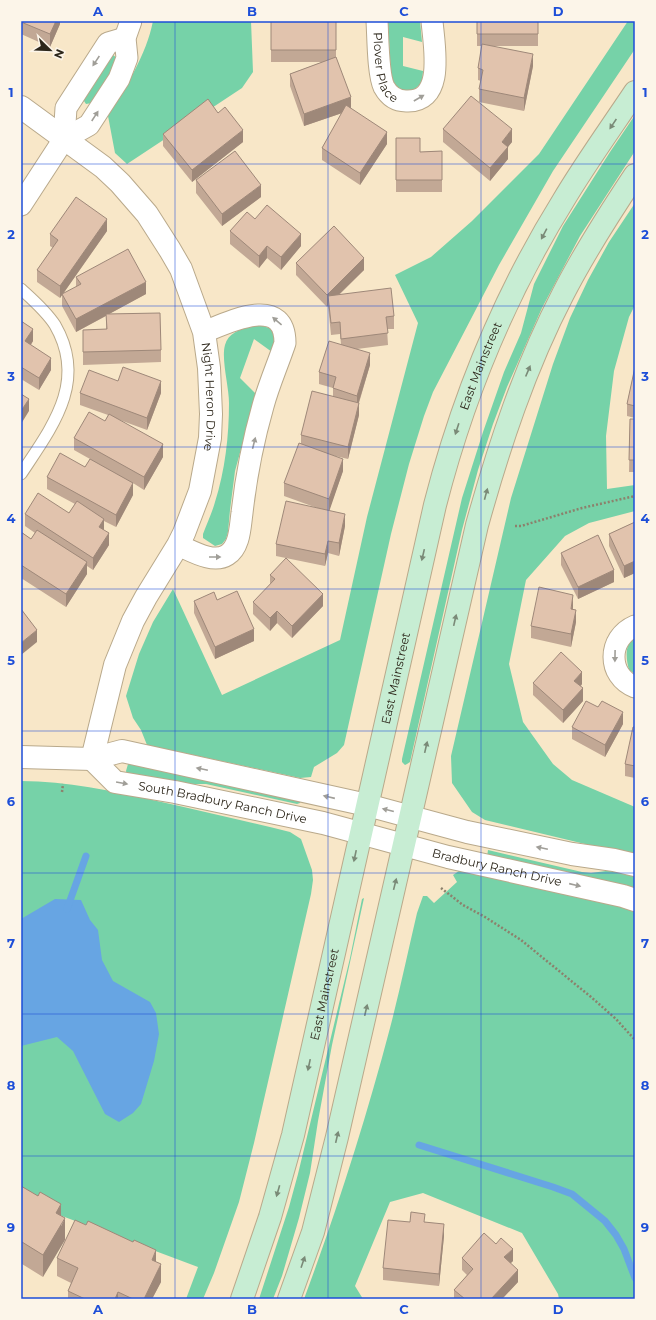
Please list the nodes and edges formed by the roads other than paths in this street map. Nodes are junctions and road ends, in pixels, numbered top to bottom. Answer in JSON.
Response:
{"nodes":[{"id":1,"x":377,"y":21,"type":"edge"},
{"id":2,"x":432,"y":21,"type":"edge"},
{"id":3,"x":128,"y":29,"type":"edge"},
{"id":4,"x":635,"y":92,"type":"edge"},
{"id":5,"x":21,"y":107,"type":"edge"},
{"id":6,"x":64,"y":139,"type":"junction"},
{"id":7,"x":635,"y":174,"type":"edge"},
{"id":8,"x":21,"y":205,"type":"edge"},
{"id":9,"x":21,"y":289,"type":"edge"},
{"id":10,"x":204,"y":332,"type":"junction"},
{"id":11,"x":21,"y":474,"type":"edge"},
{"id":12,"x":178,"y":545,"type":"junction"},
{"id":13,"x":635,"y":626,"type":"edge"},
{"id":14,"x":635,"y":687,"type":"edge"},
{"id":15,"x":21,"y":757,"type":"edge"},
{"id":16,"x":92,"y":759,"type":"junction"},
{"id":17,"x":367,"y":805,"type":"junction"},
{"id":18,"x":410,"y":816,"type":"junction"},
{"id":19,"x":360,"y":833,"type":"junction"},
{"id":20,"x":403,"y":845,"type":"junction"},
{"id":21,"x":635,"y":865,"type":"edge"},
{"id":22,"x":635,"y":900,"type":"edge"},
{"id":23,"x":242,"y":1299,"type":"edge"},
{"id":24,"x":289,"y":1299,"type":"edge"}],
"edges":[{"from":1,"to":2,"type":"street","name":"Plover Place","one_way":true},
{"from":3,"to":6,"type":"street","one_way":true},
{"from":6,"to":3,"type":"street","one_way":true},
{"from":4,"to":17,"type":"main road","name":"East Mainstreet","one_way":true},
{"from":5,"to":6,"type":"street","name":"Night Heron Drive"},
{"from":6,"to":8,"type":"street"},
{"from":6,"to":10,"type":"street","name":"Night Heron Drive"},
{"from":18,"to":7,"type":"main road","one_way":true},
{"from":9,"to":11,"type":"lane"},
{"from":10,"to":12,"type":"street","name":"Night Heron Drive"},
{"from":12,"to":10,"type":"street","one_way":true},
{"from":12,"to":16,"type":"street","name":"Night Heron Drive"},
{"from":13,"to":14,"type":"street","one_way":true},
{"from":15,"to":16,"type":"street"},
{"from":17,"to":16,"type":"street","one_way":true},
{"from":16,"to":19,"type":"street","name":"South Bradbury Ranch Drive","one_way":true},
{"from":18,"to":17,"type":"street","one_way":true},
{"from":17,"to":19,"type":"main road","name":"East Mainstreet"},
{"from":18,"to":20,"type":"main road"},
{"from":21,"to":18,"type":"street","one_way":true},
{"from":19,"to":20,"type":"street","name":"Bradbury Ranch Drive"},
{"from":19,"to":23,"type":"main road","name":"East Mainstreet","one_way":true},
{"from":20,"to":22,"type":"street","name":"Bradbury Ranch Drive","one_way":true},
{"from":24,"to":20,"type":"main road","one_way":true}]}
